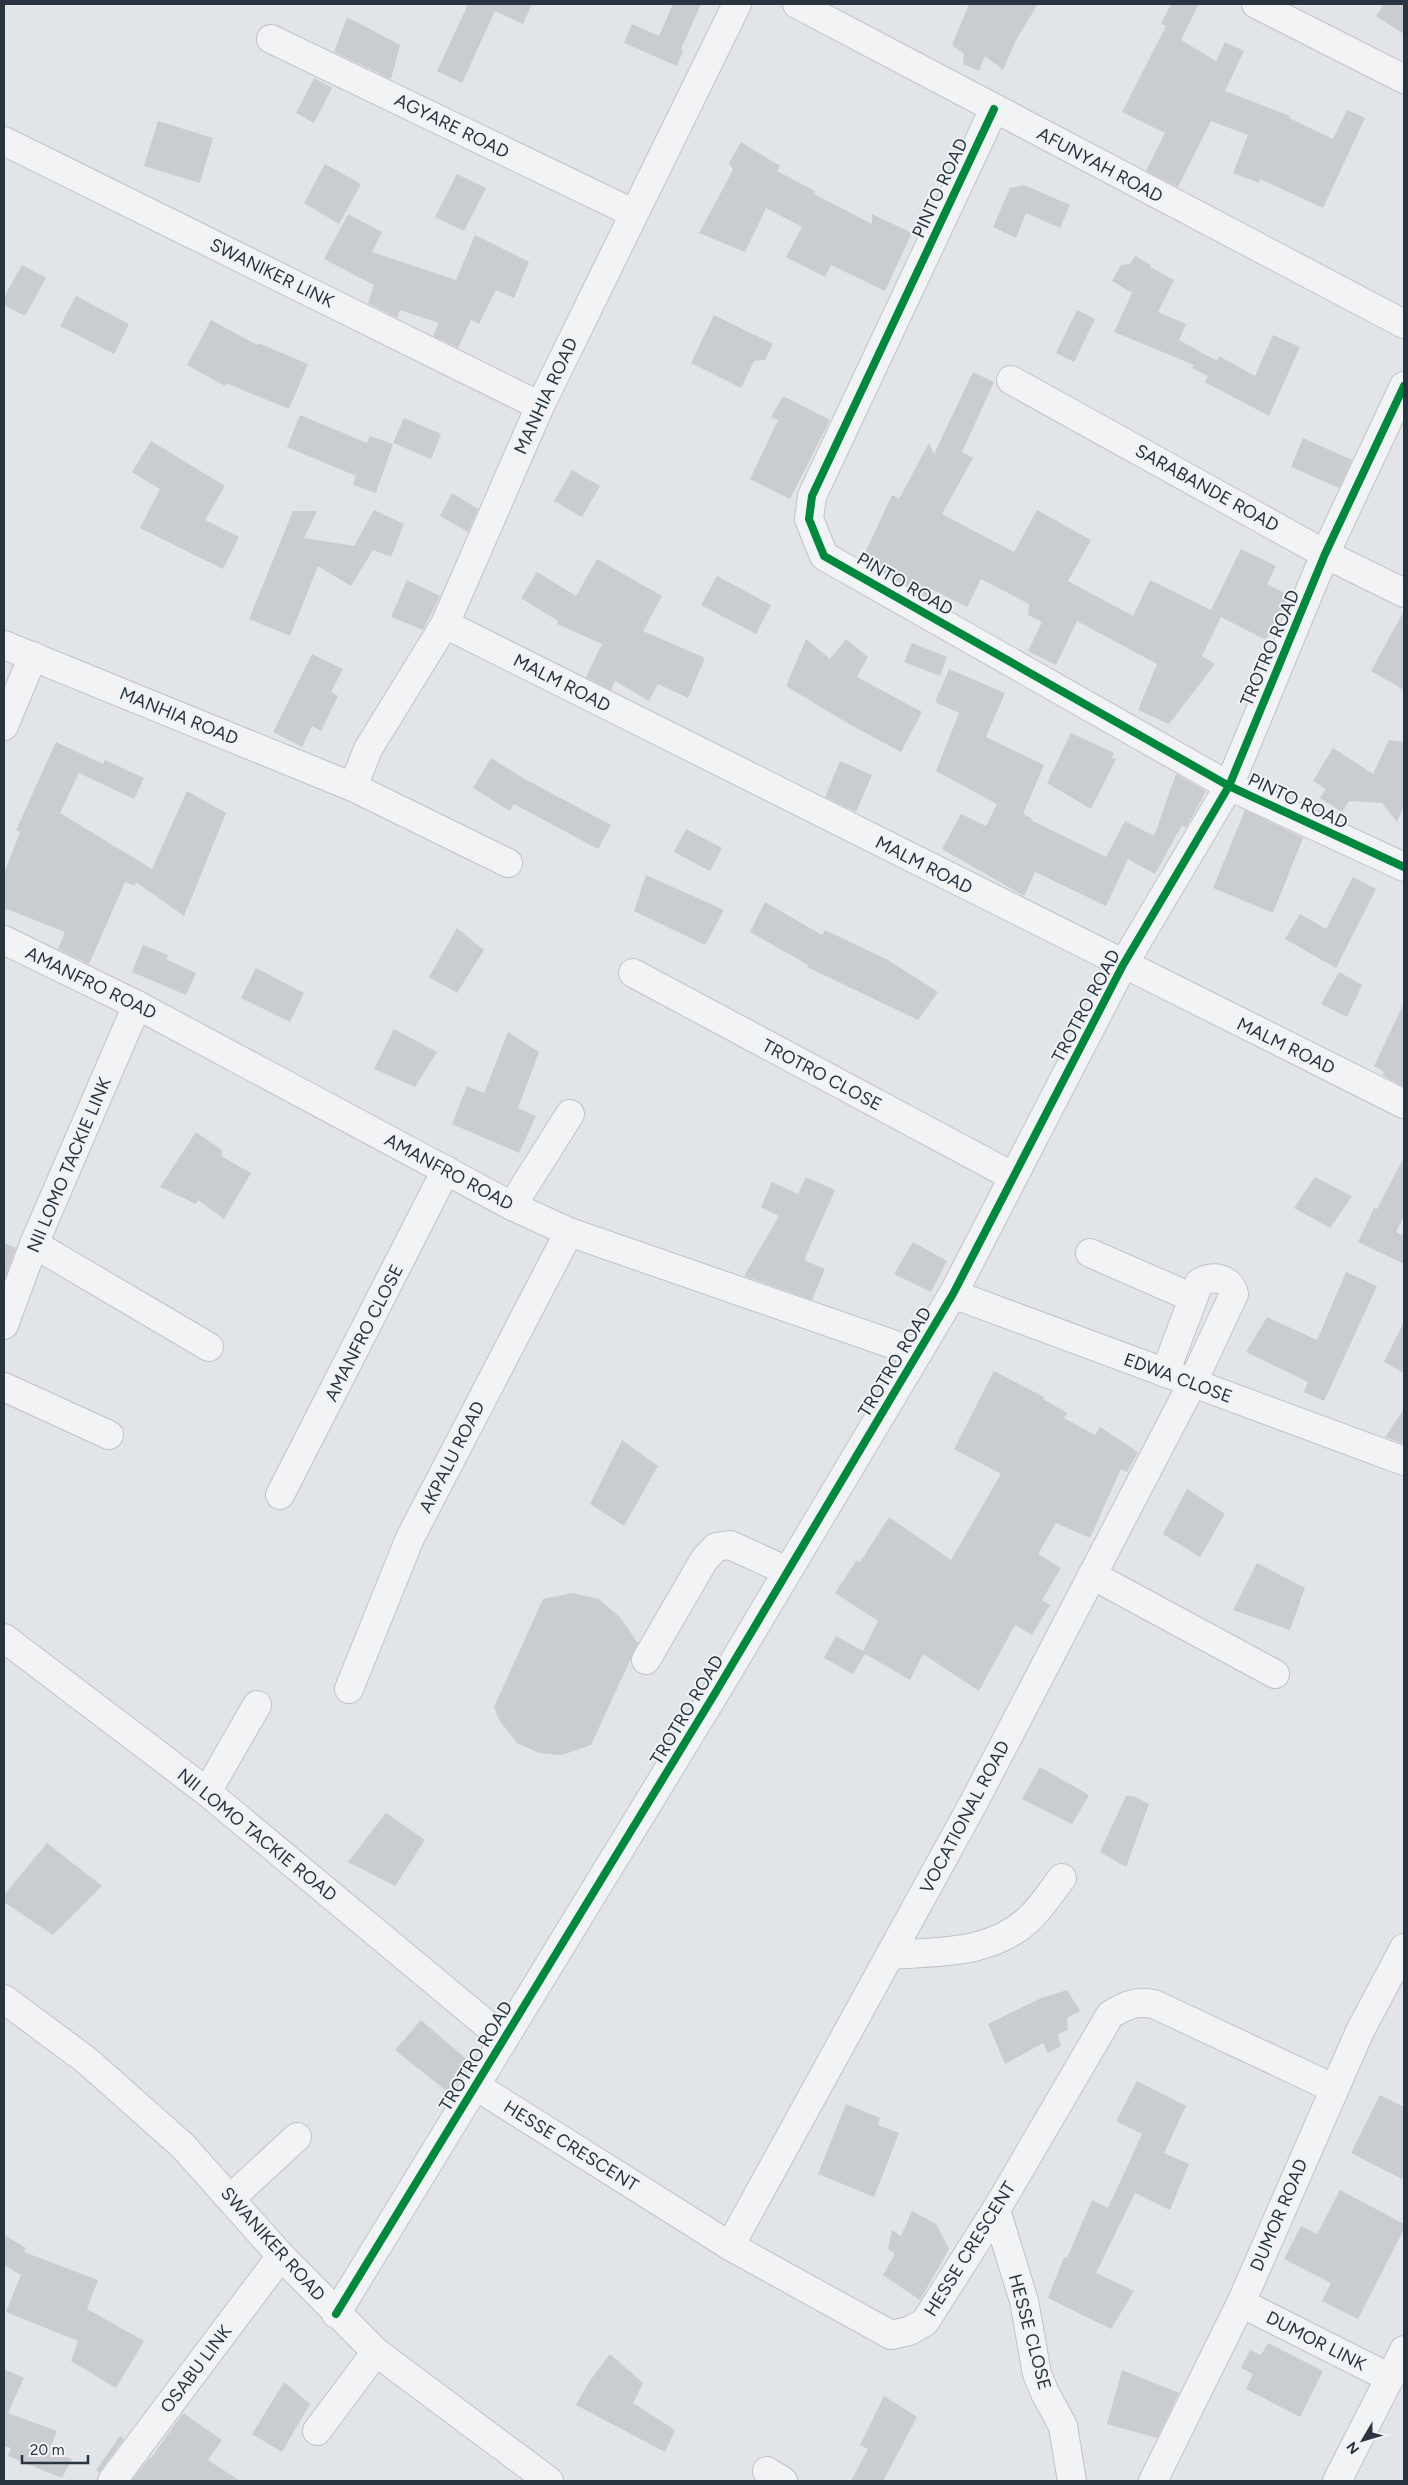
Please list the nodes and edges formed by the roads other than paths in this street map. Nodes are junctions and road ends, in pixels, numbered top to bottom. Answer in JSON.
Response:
{"nodes":[{"id":1,"x":737,"y":4,"type":"edge"},
{"id":2,"x":797,"y":4,"type":"edge"},
{"id":3,"x":1256,"y":4,"type":"edge"},
{"id":4,"x":271,"y":38,"type":"dead end"},
{"id":5,"x":1404,"y":79,"type":"edge"},
{"id":6,"x":994,"y":109,"type":"junction"},
{"id":7,"x":4,"y":141,"type":"edge"},
{"id":8,"x":633,"y":213,"type":"junction"},
{"id":9,"x":1404,"y":324,"type":"edge"},
{"id":10,"x":1011,"y":380,"type":"dead end"},
{"id":11,"x":1404,"y":386,"type":"edge"},
{"id":12,"x":540,"y":406,"type":"junction"},
{"id":13,"x":1325,"y":554,"type":"junction"},
{"id":14,"x":1404,"y":594,"type":"edge"},
{"id":15,"x":445,"y":624,"type":"junction"},
{"id":16,"x":4,"y":645,"type":"edge"},
{"id":17,"x":34,"y":656,"type":"junction"},
{"id":18,"x":4,"y":726,"type":"edge"},
{"id":19,"x":1229,"y":786,"type":"junction"},
{"id":20,"x":353,"y":787,"type":"junction"},
{"id":21,"x":508,"y":863,"type":"dead end"},
{"id":22,"x":1404,"y":867,"type":"edge"},
{"id":23,"x":4,"y":940,"type":"edge"},
{"id":24,"x":1123,"y":966,"type":"junction"},
{"id":25,"x":632,"y":974,"type":"dead end"},
{"id":26,"x":138,"y":1005,"type":"junction"},
{"id":27,"x":1404,"y":1104,"type":"edge"},
{"id":28,"x":570,"y":1114,"type":"dead end"},
{"id":29,"x":446,"y":1170,"type":"junction"},
{"id":30,"x":1012,"y":1176,"type":"junction"},
{"id":31,"x":512,"y":1206,"type":"junction"},
{"id":32,"x":569,"y":1232,"type":"junction"},
{"id":33,"x":34,"y":1244,"type":"junction"},
{"id":34,"x":1090,"y":1253,"type":"dead end"},
{"id":35,"x":953,"y":1294,"type":"junction"},
{"id":36,"x":1193,"y":1298,"type":"junction"},
{"id":37,"x":4,"y":1325,"type":"edge"},
{"id":38,"x":210,"y":1346,"type":"dead end"},
{"id":39,"x":918,"y":1353,"type":"junction"},
{"id":40,"x":1165,"y":1373,"type":"junction"},
{"id":41,"x":1192,"y":1384,"type":"junction"},
{"id":42,"x":4,"y":1387,"type":"edge"},
{"id":43,"x":110,"y":1435,"type":"dead end"},
{"id":44,"x":1404,"y":1461,"type":"edge"},
{"id":45,"x":280,"y":1495,"type":"dead end"},
{"id":46,"x":787,"y":1571,"type":"junction"},
{"id":47,"x":1092,"y":1575,"type":"junction"},
{"id":48,"x":4,"y":1638,"type":"edge"},
{"id":49,"x":646,"y":1660,"type":"dead end"},
{"id":50,"x":1275,"y":1674,"type":"dead end"},
{"id":51,"x":349,"y":1689,"type":"dead end"},
{"id":52,"x":257,"y":1705,"type":"dead end"},
{"id":53,"x":207,"y":1792,"type":"junction"},
{"id":54,"x":1062,"y":1878,"type":"dead end"},
{"id":55,"x":1404,"y":1948,"type":"edge"},
{"id":56,"x":890,"y":1955,"type":"junction"},
{"id":57,"x":4,"y":1999,"type":"edge"},
{"id":58,"x":504,"y":2039,"type":"junction"},
{"id":59,"x":476,"y":2086,"type":"junction"},
{"id":60,"x":1333,"y":2088,"type":"junction"},
{"id":61,"x":297,"y":2137,"type":"dead end"},
{"id":62,"x":231,"y":2198,"type":"junction"},
{"id":63,"x":996,"y":2210,"type":"junction"},
{"id":64,"x":730,"y":2246,"type":"junction"},
{"id":65,"x":281,"y":2256,"type":"junction"},
{"id":66,"x":1241,"y":2304,"type":"junction"},
{"id":67,"x":336,"y":2314,"type":"junction"},
{"id":68,"x":1404,"y":2350,"type":"edge"},
{"id":69,"x":376,"y":2352,"type":"junction"},
{"id":70,"x":1390,"y":2378,"type":"junction"},
{"id":71,"x":317,"y":2431,"type":"dead end"},
{"id":72,"x":112,"y":2481,"type":"edge"},
{"id":73,"x":549,"y":2481,"type":"edge"},
{"id":74,"x":1072,"y":2481,"type":"edge"},
{"id":75,"x":1153,"y":2481,"type":"edge"},
{"id":76,"x":1337,"y":2481,"type":"edge"}],
"edges":[{"from":1,"to":8,"type":"street","name":"MANHIA ROAD"},
{"from":2,"to":6,"type":"street","name":"AFUNYAH ROAD"},
{"from":3,"to":5,"type":"street"},
{"from":4,"to":8,"type":"street","name":"AGYARE ROAD"},
{"from":6,"to":9,"type":"street","name":"AFUNYAH ROAD"},
{"from":6,"to":19,"type":"street","name":"PINTO ROAD"},
{"from":7,"to":12,"type":"street","name":"SWANIKER LINK"},
{"from":8,"to":12,"type":"street","name":"MANHIA ROAD"},
{"from":10,"to":13,"type":"street","name":"SARABANDE ROAD"},
{"from":11,"to":13,"type":"street","name":"TROTRO ROAD"},
{"from":12,"to":15,"type":"street","name":"MANHIA ROAD"},
{"from":13,"to":14,"type":"street","name":"SARABANDE ROAD"},
{"from":13,"to":19,"type":"street","name":"TROTRO ROAD"},
{"from":15,"to":20,"type":"street","name":"MANHIA ROAD"},
{"from":15,"to":24,"type":"street","name":"MALM ROAD"},
{"from":16,"to":17,"type":"street","name":"MANHIA ROAD"},
{"from":17,"to":18,"type":"street"},
{"from":17,"to":20,"type":"street","name":"MANHIA ROAD"},
{"from":19,"to":22,"type":"street","name":"PINTO ROAD"},
{"from":19,"to":24,"type":"street","name":"TROTRO ROAD"},
{"from":20,"to":21,"type":"street","name":"MANHIA ROAD"},
{"from":23,"to":26,"type":"street","name":"AMANFRO ROAD"},
{"from":24,"to":27,"type":"street","name":"MALM ROAD"},
{"from":24,"to":30,"type":"street","name":"TROTRO ROAD"},
{"from":25,"to":30,"type":"street","name":"TROTRO CLOSE"},
{"from":26,"to":29,"type":"street","name":"AMANFRO ROAD"},
{"from":26,"to":33,"type":"street","name":"NII LOMO TACKIE LINK"},
{"from":28,"to":31,"type":"street"},
{"from":29,"to":31,"type":"street","name":"AMANFRO ROAD"},
{"from":29,"to":45,"type":"street","name":"AMANFRO CLOSE"},
{"from":30,"to":35,"type":"street","name":"TROTRO ROAD"},
{"from":31,"to":32,"type":"street","name":"AMANFRO ROAD"},
{"from":32,"to":39,"type":"street","name":"AMANFRO ROAD"},
{"from":32,"to":51,"type":"street","name":"AKPALU ROAD"},
{"from":33,"to":37,"type":"street","name":"NII LOMO TACKIE LINK"},
{"from":33,"to":38,"type":"street"},
{"from":34,"to":36,"type":"street"},
{"from":35,"to":39,"type":"street","name":"TROTRO ROAD"},
{"from":35,"to":40,"type":"street","name":"EDWA CLOSE"},
{"from":36,"to":40,"type":"street"},
{"from":36,"to":41,"type":"street","name":"VOCATIONAL ROAD"},
{"from":39,"to":46,"type":"street","name":"TROTRO ROAD"},
{"from":40,"to":41,"type":"street","name":"EDWA CLOSE"},
{"from":41,"to":44,"type":"street","name":"EDWA CLOSE"},
{"from":41,"to":47,"type":"street","name":"VOCATIONAL ROAD"},
{"from":42,"to":43,"type":"street"},
{"from":46,"to":49,"type":"street"},
{"from":46,"to":58,"type":"street","name":"TROTRO ROAD"},
{"from":47,"to":50,"type":"street"},
{"from":47,"to":56,"type":"street","name":"VOCATIONAL ROAD"},
{"from":48,"to":53,"type":"street","name":"NII LOMO TACKIE ROAD"},
{"from":52,"to":53,"type":"street"},
{"from":53,"to":58,"type":"street","name":"NII LOMO TACKIE ROAD"},
{"from":54,"to":56,"type":"street"},
{"from":55,"to":60,"type":"street","name":"DUMOR ROAD"},
{"from":56,"to":64,"type":"street","name":"VOCATIONAL ROAD"},
{"from":57,"to":62,"type":"street","name":"SWANIKER ROAD"},
{"from":58,"to":59,"type":"street","name":"TROTRO ROAD"},
{"from":59,"to":64,"type":"street","name":"HESSE CRESCENT"},
{"from":59,"to":67,"type":"street","name":"TROTRO ROAD"},
{"from":60,"to":63,"type":"street","name":"HESSE CRESCENT"},
{"from":60,"to":66,"type":"street","name":"DUMOR ROAD"},
{"from":61,"to":62,"type":"street"},
{"from":62,"to":65,"type":"street","name":"SWANIKER ROAD"},
{"from":63,"to":64,"type":"street","name":"HESSE CRESCENT"},
{"from":63,"to":74,"type":"street","name":"HESSE CLOSE"},
{"from":65,"to":67,"type":"street","name":"SWANIKER ROAD"},
{"from":65,"to":72,"type":"street","name":"OSABU LINK"},
{"from":66,"to":70,"type":"street","name":"DUMOR LINK"},
{"from":66,"to":75,"type":"street","name":"DUMOR ROAD"},
{"from":67,"to":69,"type":"street","name":"SWANIKER ROAD"},
{"from":68,"to":70,"type":"street"},
{"from":69,"to":71,"type":"street"},
{"from":69,"to":73,"type":"street","name":"SWANIKER ROAD"},
{"from":70,"to":76,"type":"street"}]}
